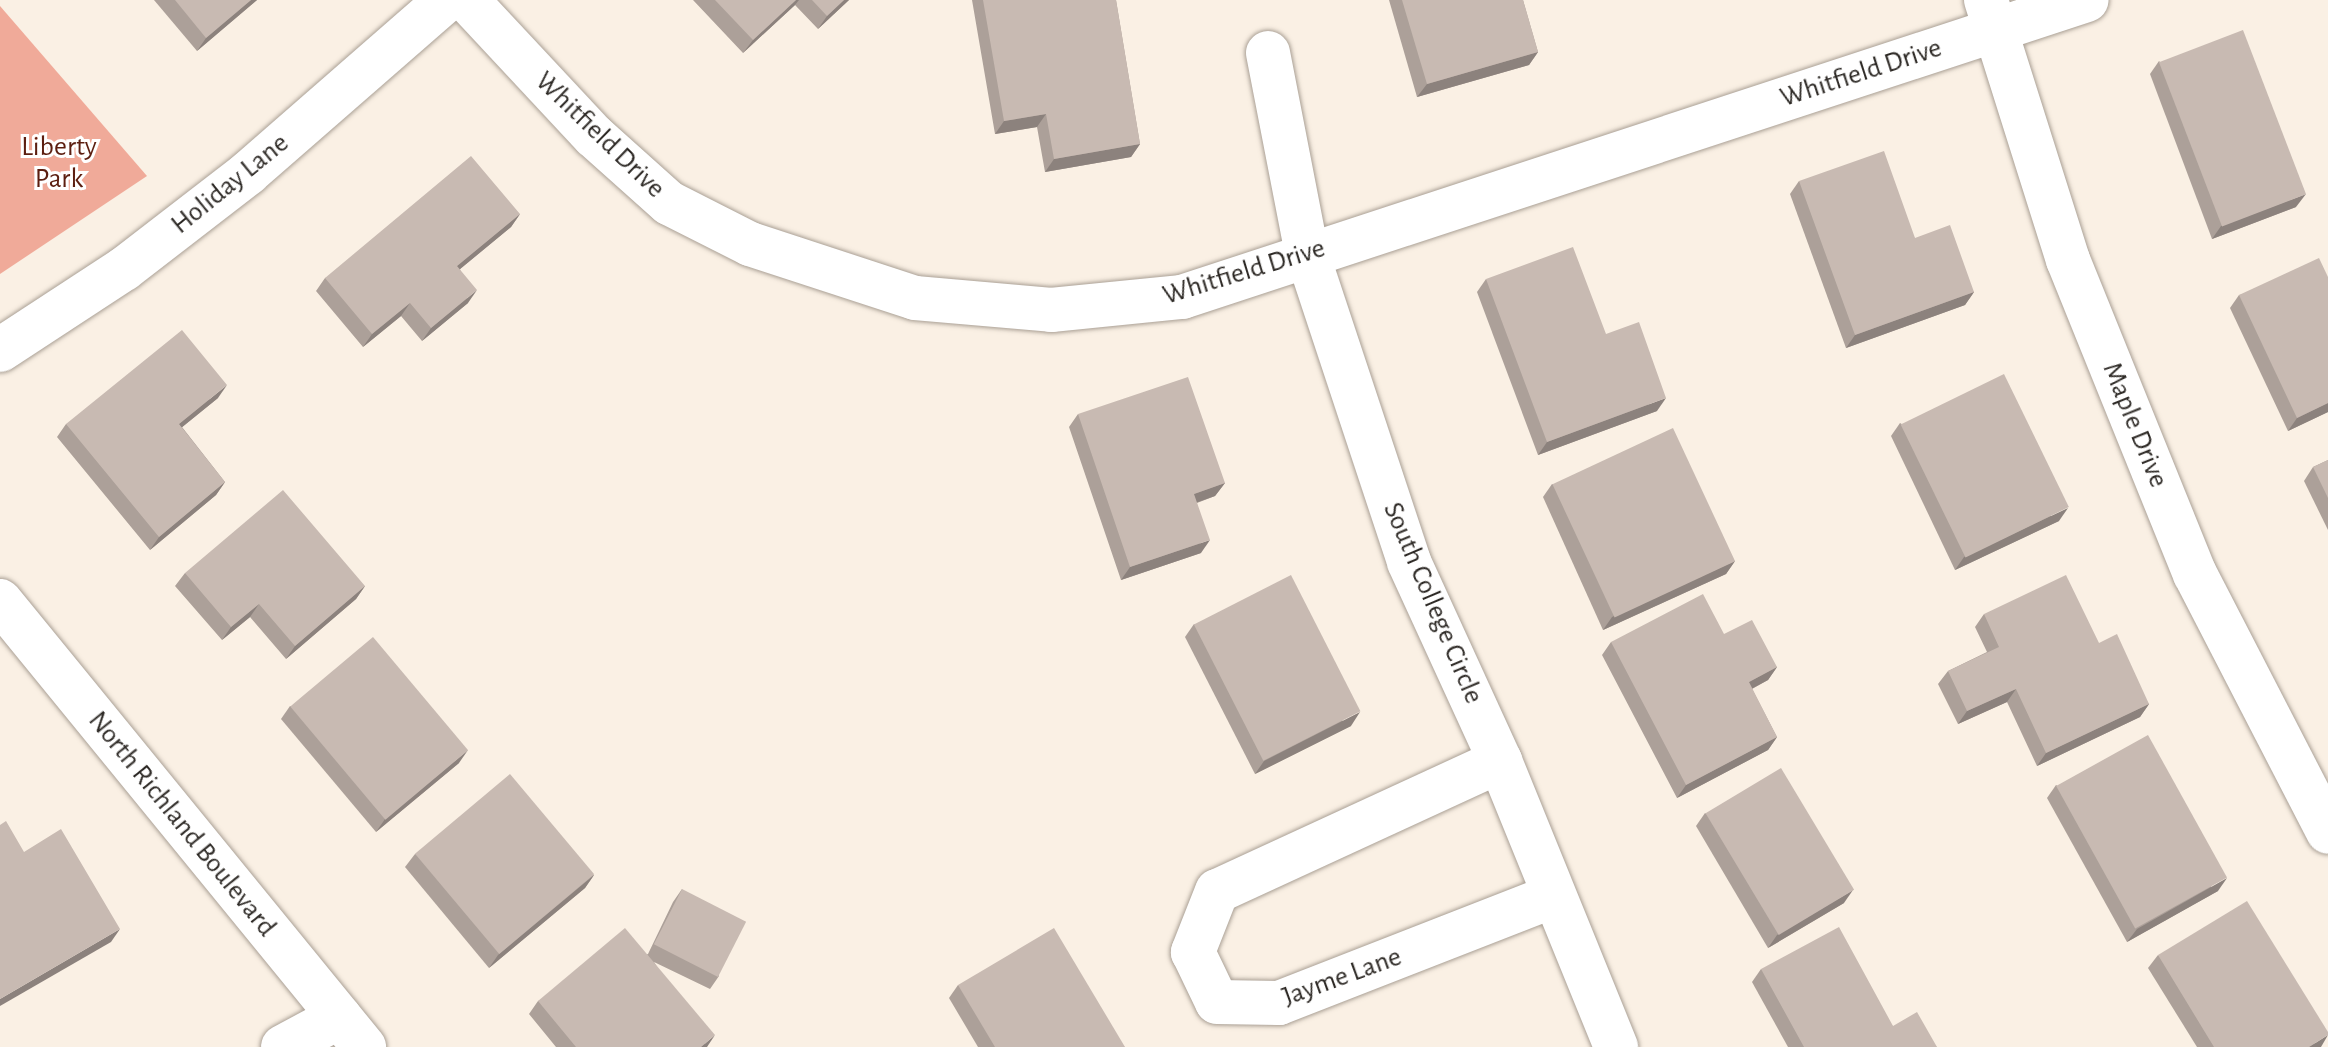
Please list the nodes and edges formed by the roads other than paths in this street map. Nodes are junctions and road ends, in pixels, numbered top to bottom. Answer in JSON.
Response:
{"nodes":[{"id":1,"x":446,"y":0,"type":"edge"},
{"id":2,"x":467,"y":0,"type":"edge"},
{"id":3,"x":2087,"y":0,"type":"edge"},
{"id":4,"x":1990,"y":15,"type":"edge"},
{"id":5,"x":1268,"y":53,"type":"dead end"},
{"id":6,"x":1307,"y":253,"type":"junction"},
{"id":7,"x":0,"y":350,"type":"edge"},
{"id":8,"x":0,"y":601,"type":"edge"},
{"id":9,"x":1500,"y":761,"type":"junction"},
{"id":10,"x":2328,"y":832,"type":"edge"},
{"id":11,"x":1554,"y":896,"type":"junction"},
{"id":12,"x":351,"y":1032,"type":"edge"},
{"id":13,"x":283,"y":1047,"type":"edge"},
{"id":14,"x":1616,"y":1047,"type":"edge"}],
"edges":[{"from":1,"to":7,"type":"street","name":"Holiday Lane"},
{"from":2,"to":6,"type":"street","name":"Whitfield Drive"},
{"from":3,"to":4,"type":"street","name":"Whitfield Drive"},
{"from":4,"to":6,"type":"street","name":"Whitfield Drive"},
{"from":4,"to":10,"type":"street","name":"Maple Drive"},
{"from":5,"to":6,"type":"street","name":"South College Circle"},
{"from":6,"to":9,"type":"street","name":"South College Circle"},
{"from":8,"to":12,"type":"street","name":"North Richland Boulevard"},
{"from":9,"to":11,"type":"street","name":"South College Circle"},
{"from":9,"to":11,"type":"street","name":"Jayme Lane"},
{"from":11,"to":14,"type":"street","name":"South College Circle"},
{"from":12,"to":13,"type":"street"}]}
